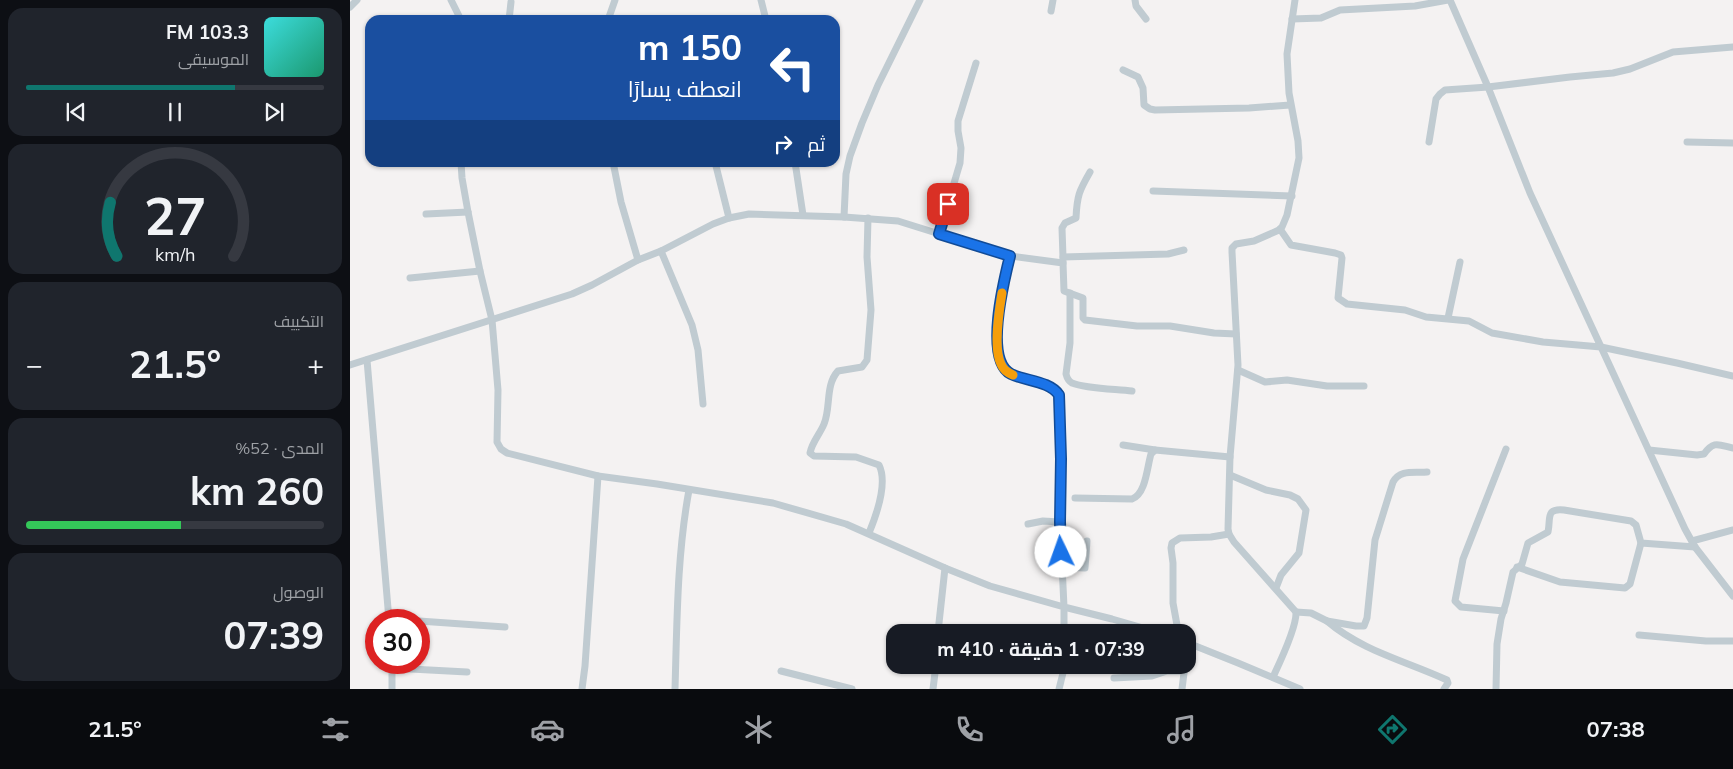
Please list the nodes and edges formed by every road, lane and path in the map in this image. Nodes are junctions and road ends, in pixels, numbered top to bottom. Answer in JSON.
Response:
{"nodes":[{"id":1,"x":357,"y":0,"type":"edge"},
{"id":2,"x":451,"y":0,"type":"edge"},
{"id":3,"x":614,"y":0,"type":"edge"},
{"id":4,"x":761,"y":0,"type":"edge"},
{"id":5,"x":920,"y":0,"type":"edge"},
{"id":6,"x":1053,"y":0,"type":"edge"},
{"id":7,"x":1135,"y":0,"type":"edge"},
{"id":8,"x":1296,"y":0,"type":"edge"},
{"id":9,"x":1449,"y":0,"type":"edge"},
{"id":10,"x":511,"y":2,"type":"dead end"},
{"id":11,"x":350,"y":7,"type":"edge"},
{"id":12,"x":1051,"y":11,"type":"dead end"},
{"id":13,"x":458,"y":15,"type":"edge"},
{"id":14,"x":511,"y":15,"type":"edge"},
{"id":15,"x":610,"y":15,"type":"edge"},
{"id":16,"x":765,"y":15,"type":"edge"},
{"id":17,"x":1146,"y":19,"type":"dead end"},
{"id":18,"x":1292,"y":19,"type":"junction"},
{"id":19,"x":1733,"y":48,"type":"edge"},
{"id":20,"x":976,"y":63,"type":"dead end"},
{"id":21,"x":1123,"y":70,"type":"dead end"},
{"id":22,"x":1488,"y":87,"type":"junction"},
{"id":23,"x":1290,"y":105,"type":"junction"},
{"id":24,"x":1429,"y":142,"type":"dead end"},
{"id":25,"x":1687,"y":142,"type":"dead end"},
{"id":26,"x":1733,"y":143,"type":"edge"},
{"id":27,"x":461,"y":167,"type":"edge"},
{"id":28,"x":614,"y":167,"type":"edge"},
{"id":29,"x":716,"y":167,"type":"edge"},
{"id":30,"x":796,"y":167,"type":"edge"},
{"id":31,"x":1090,"y":172,"type":"dead end"},
{"id":32,"x":1153,"y":190,"type":"dead end"},
{"id":33,"x":1292,"y":196,"type":"junction"},
{"id":34,"x":468,"y":212,"type":"junction"},
{"id":35,"x":426,"y":214,"type":"dead end"},
{"id":36,"x":802,"y":215,"type":"junction"},
{"id":37,"x":844,"y":217,"type":"junction"},
{"id":38,"x":729,"y":218,"type":"junction"},
{"id":39,"x":868,"y":218,"type":"junction"},
{"id":40,"x":1280,"y":229,"type":"junction"},
{"id":41,"x":939,"y":234,"type":"junction"},
{"id":42,"x":1184,"y":250,"type":"dead end"},
{"id":43,"x":660,"y":251,"type":"junction"},
{"id":44,"x":1010,"y":256,"type":"junction"},
{"id":45,"x":638,"y":260,"type":"junction"},
{"id":46,"x":1063,"y":260,"type":"junction"},
{"id":47,"x":1460,"y":262,"type":"dead end"},
{"id":48,"x":480,"y":271,"type":"junction"},
{"id":49,"x":410,"y":278,"type":"dead end"},
{"id":50,"x":1070,"y":293,"type":"junction"},
{"id":51,"x":1448,"y":318,"type":"junction"},
{"id":52,"x":492,"y":320,"type":"junction"},
{"id":53,"x":1236,"y":334,"type":"junction"},
{"id":54,"x":1601,"y":348,"type":"junction"},
{"id":55,"x":367,"y":360,"type":"junction"},
{"id":56,"x":350,"y":365,"type":"edge"},
{"id":57,"x":1238,"y":370,"type":"junction"},
{"id":58,"x":1733,"y":376,"type":"edge"},
{"id":59,"x":1364,"y":386,"type":"dead end"},
{"id":60,"x":1132,"y":392,"type":"dead end"},
{"id":61,"x":703,"y":404,"type":"dead end"},
{"id":62,"x":1123,"y":446,"type":"dead end"},
{"id":63,"x":1733,"y":448,"type":"edge"},
{"id":64,"x":1506,"y":449,"type":"dead end"},
{"id":65,"x":1155,"y":450,"type":"junction"},
{"id":66,"x":1649,"y":450,"type":"junction"},
{"id":67,"x":1230,"y":457,"type":"junction"},
{"id":68,"x":1427,"y":472,"type":"dead end"},
{"id":69,"x":598,"y":476,"type":"junction"},
{"id":70,"x":1230,"y":476,"type":"junction"},
{"id":71,"x":689,"y":490,"type":"junction"},
{"id":72,"x":1076,"y":498,"type":"dead end"},
{"id":73,"x":1060,"y":522,"type":"junction"},
{"id":74,"x":1028,"y":524,"type":"dead end"},
{"id":75,"x":1733,"y":530,"type":"edge"},
{"id":76,"x":869,"y":533,"type":"junction"},
{"id":77,"x":1229,"y":534,"type":"junction"},
{"id":78,"x":1087,"y":541,"type":"dead end"},
{"id":79,"x":1641,"y":543,"type":"junction"},
{"id":80,"x":1693,"y":544,"type":"junction"},
{"id":81,"x":1062,"y":567,"type":"junction"},
{"id":82,"x":944,"y":568,"type":"junction"},
{"id":83,"x":1517,"y":568,"type":"junction"},
{"id":84,"x":1276,"y":588,"type":"junction"},
{"id":85,"x":1733,"y":596,"type":"edge"},
{"id":86,"x":1064,"y":608,"type":"junction"},
{"id":87,"x":387,"y":609,"type":"edge"},
{"id":88,"x":1504,"y":611,"type":"junction"},
{"id":89,"x":1296,"y":612,"type":"junction"},
{"id":90,"x":1327,"y":621,"type":"junction"},
{"id":91,"x":430,"y":622,"type":"edge"},
{"id":92,"x":939,"y":624,"type":"edge"},
{"id":93,"x":1064,"y":624,"type":"edge"},
{"id":94,"x":1131,"y":624,"type":"edge"},
{"id":95,"x":1177,"y":624,"type":"edge"},
{"id":96,"x":504,"y":627,"type":"dead end"},
{"id":97,"x":1638,"y":635,"type":"dead end"},
{"id":98,"x":1733,"y":641,"type":"edge"},
{"id":99,"x":1196,"y":647,"type":"edge"},
{"id":100,"x":430,"y":669,"type":"edge"},
{"id":101,"x":781,"y":671,"type":"dead end"},
{"id":102,"x":467,"y":672,"type":"dead end"},
{"id":103,"x":392,"y":674,"type":"edge"},
{"id":104,"x":935,"y":674,"type":"edge"},
{"id":105,"x":1063,"y":674,"type":"edge"},
{"id":106,"x":1158,"y":674,"type":"edge"},
{"id":107,"x":1184,"y":674,"type":"edge"},
{"id":108,"x":1274,"y":677,"type":"junction"},
{"id":109,"x":1114,"y":678,"type":"dead end"},
{"id":110,"x":392,"y":689,"type":"edge"},
{"id":111,"x":582,"y":689,"type":"edge"},
{"id":112,"x":675,"y":689,"type":"edge"},
{"id":113,"x":852,"y":689,"type":"edge"},
{"id":114,"x":933,"y":689,"type":"edge"},
{"id":115,"x":1059,"y":689,"type":"edge"},
{"id":116,"x":1182,"y":689,"type":"edge"},
{"id":117,"x":1300,"y":689,"type":"edge"},
{"id":118,"x":1444,"y":689,"type":"edge"},
{"id":119,"x":1496,"y":689,"type":"edge"}],
"edges":[{"from":1,"to":11,"type":"street"},
{"from":2,"to":13,"type":"street"},
{"from":3,"to":15,"type":"street"},
{"from":4,"to":16,"type":"street"},
{"from":5,"to":37,"type":"street"},
{"from":6,"to":12,"type":"street"},
{"from":7,"to":17,"type":"street"},
{"from":8,"to":18,"type":"street"},
{"from":9,"to":18,"type":"street"},
{"from":9,"to":22,"type":"street"},
{"from":10,"to":14,"type":"street"},
{"from":18,"to":23,"type":"street"},
{"from":19,"to":22,"type":"street"},
{"from":20,"to":41,"type":"street"},
{"from":21,"to":23,"type":"street"},
{"from":22,"to":24,"type":"street"},
{"from":22,"to":54,"type":"street"},
{"from":23,"to":33,"type":"street"},
{"from":25,"to":26,"type":"street"},
{"from":27,"to":34,"type":"street"},
{"from":28,"to":45,"type":"street"},
{"from":29,"to":38,"type":"street"},
{"from":30,"to":36,"type":"street"},
{"from":31,"to":46,"type":"street"},
{"from":32,"to":33,"type":"street"},
{"from":33,"to":40,"type":"street"},
{"from":34,"to":35,"type":"street"},
{"from":34,"to":48,"type":"street"},
{"from":36,"to":37,"type":"street"},
{"from":36,"to":38,"type":"street"},
{"from":37,"to":39,"type":"street"},
{"from":38,"to":43,"type":"street"},
{"from":39,"to":41,"type":"street"},
{"from":39,"to":76,"type":"street"},
{"from":40,"to":51,"type":"street"},
{"from":40,"to":53,"type":"street"},
{"from":41,"to":44,"type":"street"},
{"from":42,"to":46,"type":"street"},
{"from":43,"to":45,"type":"street"},
{"from":43,"to":61,"type":"street"},
{"from":44,"to":46,"type":"street"},
{"from":44,"to":73,"type":"street"},
{"from":45,"to":52,"type":"street"},
{"from":46,"to":50,"type":"street"},
{"from":47,"to":51,"type":"street"},
{"from":48,"to":49,"type":"street"},
{"from":48,"to":52,"type":"street"},
{"from":50,"to":53,"type":"street"},
{"from":50,"to":60,"type":"street"},
{"from":51,"to":54,"type":"street"},
{"from":52,"to":55,"type":"street"},
{"from":52,"to":69,"type":"street"},
{"from":53,"to":57,"type":"street"},
{"from":54,"to":58,"type":"street"},
{"from":54,"to":66,"type":"street"},
{"from":55,"to":56,"type":"street"},
{"from":55,"to":87,"type":"street"},
{"from":57,"to":59,"type":"street"},
{"from":57,"to":67,"type":"street"},
{"from":62,"to":65,"type":"street"},
{"from":63,"to":66,"type":"street"},
{"from":64,"to":88,"type":"street"},
{"from":65,"to":67,"type":"street"},
{"from":65,"to":72,"type":"street"},
{"from":66,"to":80,"type":"street"},
{"from":67,"to":70,"type":"street"},
{"from":68,"to":90,"type":"street"},
{"from":69,"to":71,"type":"street"},
{"from":69,"to":111,"type":"street"},
{"from":70,"to":77,"type":"street"},
{"from":70,"to":84,"type":"street"},
{"from":71,"to":76,"type":"street"},
{"from":71,"to":112,"type":"street"},
{"from":73,"to":74,"type":"street"},
{"from":73,"to":81,"type":"street"},
{"from":75,"to":80,"type":"street"},
{"from":76,"to":82,"type":"street"},
{"from":77,"to":84,"type":"street"},
{"from":77,"to":95,"type":"street"},
{"from":78,"to":81,"type":"street"},
{"from":79,"to":80,"type":"street"},
{"from":79,"to":83,"type":"street"},
{"from":79,"to":83,"type":"street"},
{"from":80,"to":85,"type":"street"},
{"from":81,"to":86,"type":"street"},
{"from":82,"to":86,"type":"street"},
{"from":82,"to":92,"type":"street"},
{"from":83,"to":88,"type":"street"},
{"from":84,"to":89,"type":"street"},
{"from":86,"to":93,"type":"street"},
{"from":86,"to":94,"type":"street"},
{"from":88,"to":119,"type":"street"},
{"from":89,"to":90,"type":"street"},
{"from":89,"to":108,"type":"street"},
{"from":90,"to":118,"type":"street"},
{"from":91,"to":96,"type":"street"},
{"from":97,"to":98,"type":"street"},
{"from":99,"to":108,"type":"street"},
{"from":100,"to":102,"type":"street"},
{"from":101,"to":113,"type":"street"},
{"from":103,"to":110,"type":"street"},
{"from":104,"to":114,"type":"street"},
{"from":105,"to":115,"type":"street"},
{"from":106,"to":109,"type":"street"},
{"from":107,"to":116,"type":"street"},
{"from":108,"to":117,"type":"street"}]}
